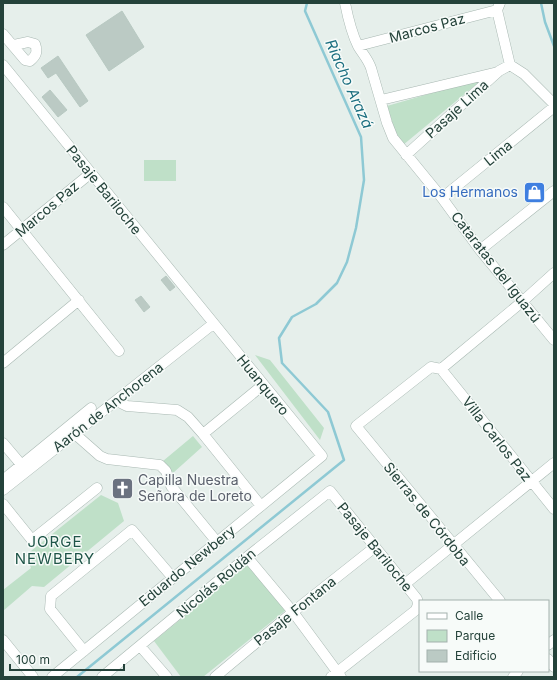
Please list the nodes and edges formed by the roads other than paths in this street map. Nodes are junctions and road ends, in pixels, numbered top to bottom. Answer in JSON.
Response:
{"nodes":[{"id":1,"x":345,"y":3,"type":"edge"},
{"id":2,"x":498,"y":6,"type":"edge"},
{"id":3,"x":3,"y":34,"type":"edge"},
{"id":4,"x":14,"y":46,"type":"dead end"},
{"id":5,"x":358,"y":46,"type":"junction"},
{"id":6,"x":3,"y":65,"type":"edge"},
{"id":7,"x":510,"y":65,"type":"junction"},
{"id":8,"x":499,"y":71,"type":"junction"},
{"id":9,"x":381,"y":100,"type":"junction"},
{"id":10,"x":554,"y":104,"type":"edge"},
{"id":11,"x":554,"y":107,"type":"edge"},
{"id":12,"x":406,"y":155,"type":"junction"},
{"id":13,"x":91,"y":173,"type":"junction"},
{"id":14,"x":554,"y":191,"type":"edge"},
{"id":15,"x":442,"y":198,"type":"junction"},
{"id":16,"x":3,"y":207,"type":"edge"},
{"id":17,"x":22,"y":230,"type":"junction"},
{"id":18,"x":3,"y":245,"type":"edge"},
{"id":19,"x":480,"y":250,"type":"junction"},
{"id":20,"x":554,"y":273,"type":"edge"},
{"id":21,"x":79,"y":300,"type":"junction"},
{"id":22,"x":522,"y":301,"type":"junction"},
{"id":23,"x":205,"y":314,"type":"joint"},
{"id":24,"x":213,"y":324,"type":"junction"},
{"id":25,"x":554,"y":340,"type":"edge"},
{"id":26,"x":120,"y":351,"type":"dead end"},
{"id":27,"x":3,"y":363,"type":"edge"},
{"id":28,"x":441,"y":369,"type":"junction"},
{"id":29,"x":263,"y":385,"type":"junction"},
{"id":30,"x":117,"y":401,"type":"junction"},
{"id":31,"x":91,"y":408,"type":"dead end"},
{"id":32,"x":75,"y":434,"type":"junction"},
{"id":33,"x":203,"y":434,"type":"junction"},
{"id":34,"x":3,"y":443,"type":"edge"},
{"id":35,"x":322,"y":456,"type":"joint"},
{"id":36,"x":554,"y":463,"type":"edge"},
{"id":37,"x":24,"y":468,"type":"junction"},
{"id":38,"x":3,"y":480,"type":"edge"},
{"id":39,"x":531,"y":482,"type":"junction"},
{"id":40,"x":97,"y":488,"type":"dead end"},
{"id":41,"x":3,"y":490,"type":"edge"},
{"id":42,"x":330,"y":491,"type":"joint"},
{"id":43,"x":3,"y":504,"type":"edge"},
{"id":44,"x":261,"y":506,"type":"junction"},
{"id":45,"x":554,"y":509,"type":"edge"},
{"id":46,"x":217,"y":542,"type":"junction"},
{"id":47,"x":453,"y":546,"type":"junction"},
{"id":48,"x":375,"y":547,"type":"junction"},
{"id":49,"x":247,"y":557,"type":"junction"},
{"id":50,"x":173,"y":578,"type":"junction"},
{"id":51,"x":405,"y":584,"type":"junction"},
{"id":52,"x":499,"y":600,"type":"edge"},
{"id":53,"x":293,"y":612,"type":"junction"},
{"id":54,"x":3,"y":640,"type":"edge"},
{"id":55,"x":140,"y":646,"type":"junction"},
{"id":56,"x":84,"y":651,"type":"junction"},
{"id":57,"x":336,"y":675,"type":"edge"},
{"id":58,"x":33,"y":677,"type":"edge"},
{"id":59,"x":52,"y":677,"type":"edge"},
{"id":60,"x":102,"y":677,"type":"edge"},
{"id":61,"x":167,"y":677,"type":"edge"},
{"id":62,"x":215,"y":677,"type":"edge"}],
"edges":[{"from":1,"to":5,"type":"street","name":"Cataratas del Iguazú"},
{"from":2,"to":5,"type":"street","name":"Marcos Paz"},
{"from":2,"to":7,"type":"street"},
{"from":3,"to":4,"type":"street"},
{"from":5,"to":9,"type":"street","name":"Cataratas del Iguazú"},
{"from":6,"to":13,"type":"street","name":"Pasaje Bariloche"},
{"from":7,"to":8,"type":"street","name":"Pasaje Lima"},
{"from":7,"to":10,"type":"street"},
{"from":8,"to":9,"type":"street"},
{"from":8,"to":12,"type":"street","name":"Pasaje Lima"},
{"from":9,"to":12,"type":"street","name":"Cataratas del Iguazú"},
{"from":11,"to":15,"type":"street","name":"Lima"},
{"from":12,"to":15,"type":"street","name":"Cataratas del Iguazú"},
{"from":13,"to":17,"type":"street","name":"Marcos Paz"},
{"from":13,"to":23,"type":"street","name":"Pasaje Bariloche"},
{"from":14,"to":19,"type":"street"},
{"from":15,"to":19,"type":"street","name":"Cataratas del Iguazú"},
{"from":16,"to":17,"type":"street"},
{"from":17,"to":18,"type":"street","name":"Marcos Paz"},
{"from":17,"to":21,"type":"street"},
{"from":19,"to":22,"type":"street","name":"Cataratas del Iguazú"},
{"from":20,"to":22,"type":"street"},
{"from":21,"to":26,"type":"street"},
{"from":21,"to":27,"type":"street"},
{"from":22,"to":25,"type":"street","name":"Cataratas del Iguazú"},
{"from":22,"to":28,"type":"street"},
{"from":23,"to":24,"type":"street","name":"Huanquero"},
{"from":24,"to":29,"type":"street","name":"Huanquero"},
{"from":24,"to":30,"type":"street","name":"Aarón de Anchorena"},
{"from":28,"to":39,"type":"street","name":"Villa Carlos Paz"},
{"from":28,"to":47,"type":"street","name":"Sierras de Córdoba"},
{"from":29,"to":33,"type":"street"},
{"from":29,"to":35,"type":"street","name":"Huanquero"},
{"from":30,"to":32,"type":"street","name":"Aarón de Anchorena"},
{"from":30,"to":33,"type":"street"},
{"from":31,"to":37,"type":"street"},
{"from":32,"to":37,"type":"street","name":"Aarón de Anchorena"},
{"from":32,"to":46,"type":"street"},
{"from":33,"to":44,"type":"street"},
{"from":34,"to":37,"type":"street"},
{"from":35,"to":44,"type":"street","name":"Eduardo Newbery"},
{"from":36,"to":39,"type":"street"},
{"from":37,"to":38,"type":"street"},
{"from":37,"to":41,"type":"street","name":"Aarón de Anchorena"},
{"from":39,"to":45,"type":"street","name":"Villa Carlos Paz"},
{"from":39,"to":47,"type":"street"},
{"from":40,"to":43,"type":"street"},
{"from":42,"to":48,"type":"street","name":"Pasaje Bariloche"},
{"from":42,"to":49,"type":"street","name":"Nicolás Roldán"},
{"from":44,"to":46,"type":"street","name":"Eduardo Newbery"},
{"from":46,"to":50,"type":"street","name":"Eduardo Newbery"},
{"from":47,"to":51,"type":"street"},
{"from":47,"to":52,"type":"street","name":"Sierras de Córdoba"},
{"from":48,"to":51,"type":"street","name":"Pasaje Bariloche"},
{"from":48,"to":53,"type":"street","name":"Pasaje Fontana"},
{"from":49,"to":53,"type":"street"},
{"from":49,"to":55,"type":"street","name":"Nicolás Roldán"},
{"from":50,"to":56,"type":"street","name":"Eduardo Newbery"},
{"from":50,"to":56,"type":"street"},
{"from":51,"to":57,"type":"street","name":"Pasaje Bariloche"},
{"from":53,"to":57,"type":"street"},
{"from":53,"to":62,"type":"street","name":"Pasaje Fontana"},
{"from":54,"to":58,"type":"street"},
{"from":55,"to":60,"type":"street","name":"Nicolás Roldán"},
{"from":55,"to":61,"type":"street"},
{"from":56,"to":59,"type":"street","name":"Eduardo Newbery"}]}
